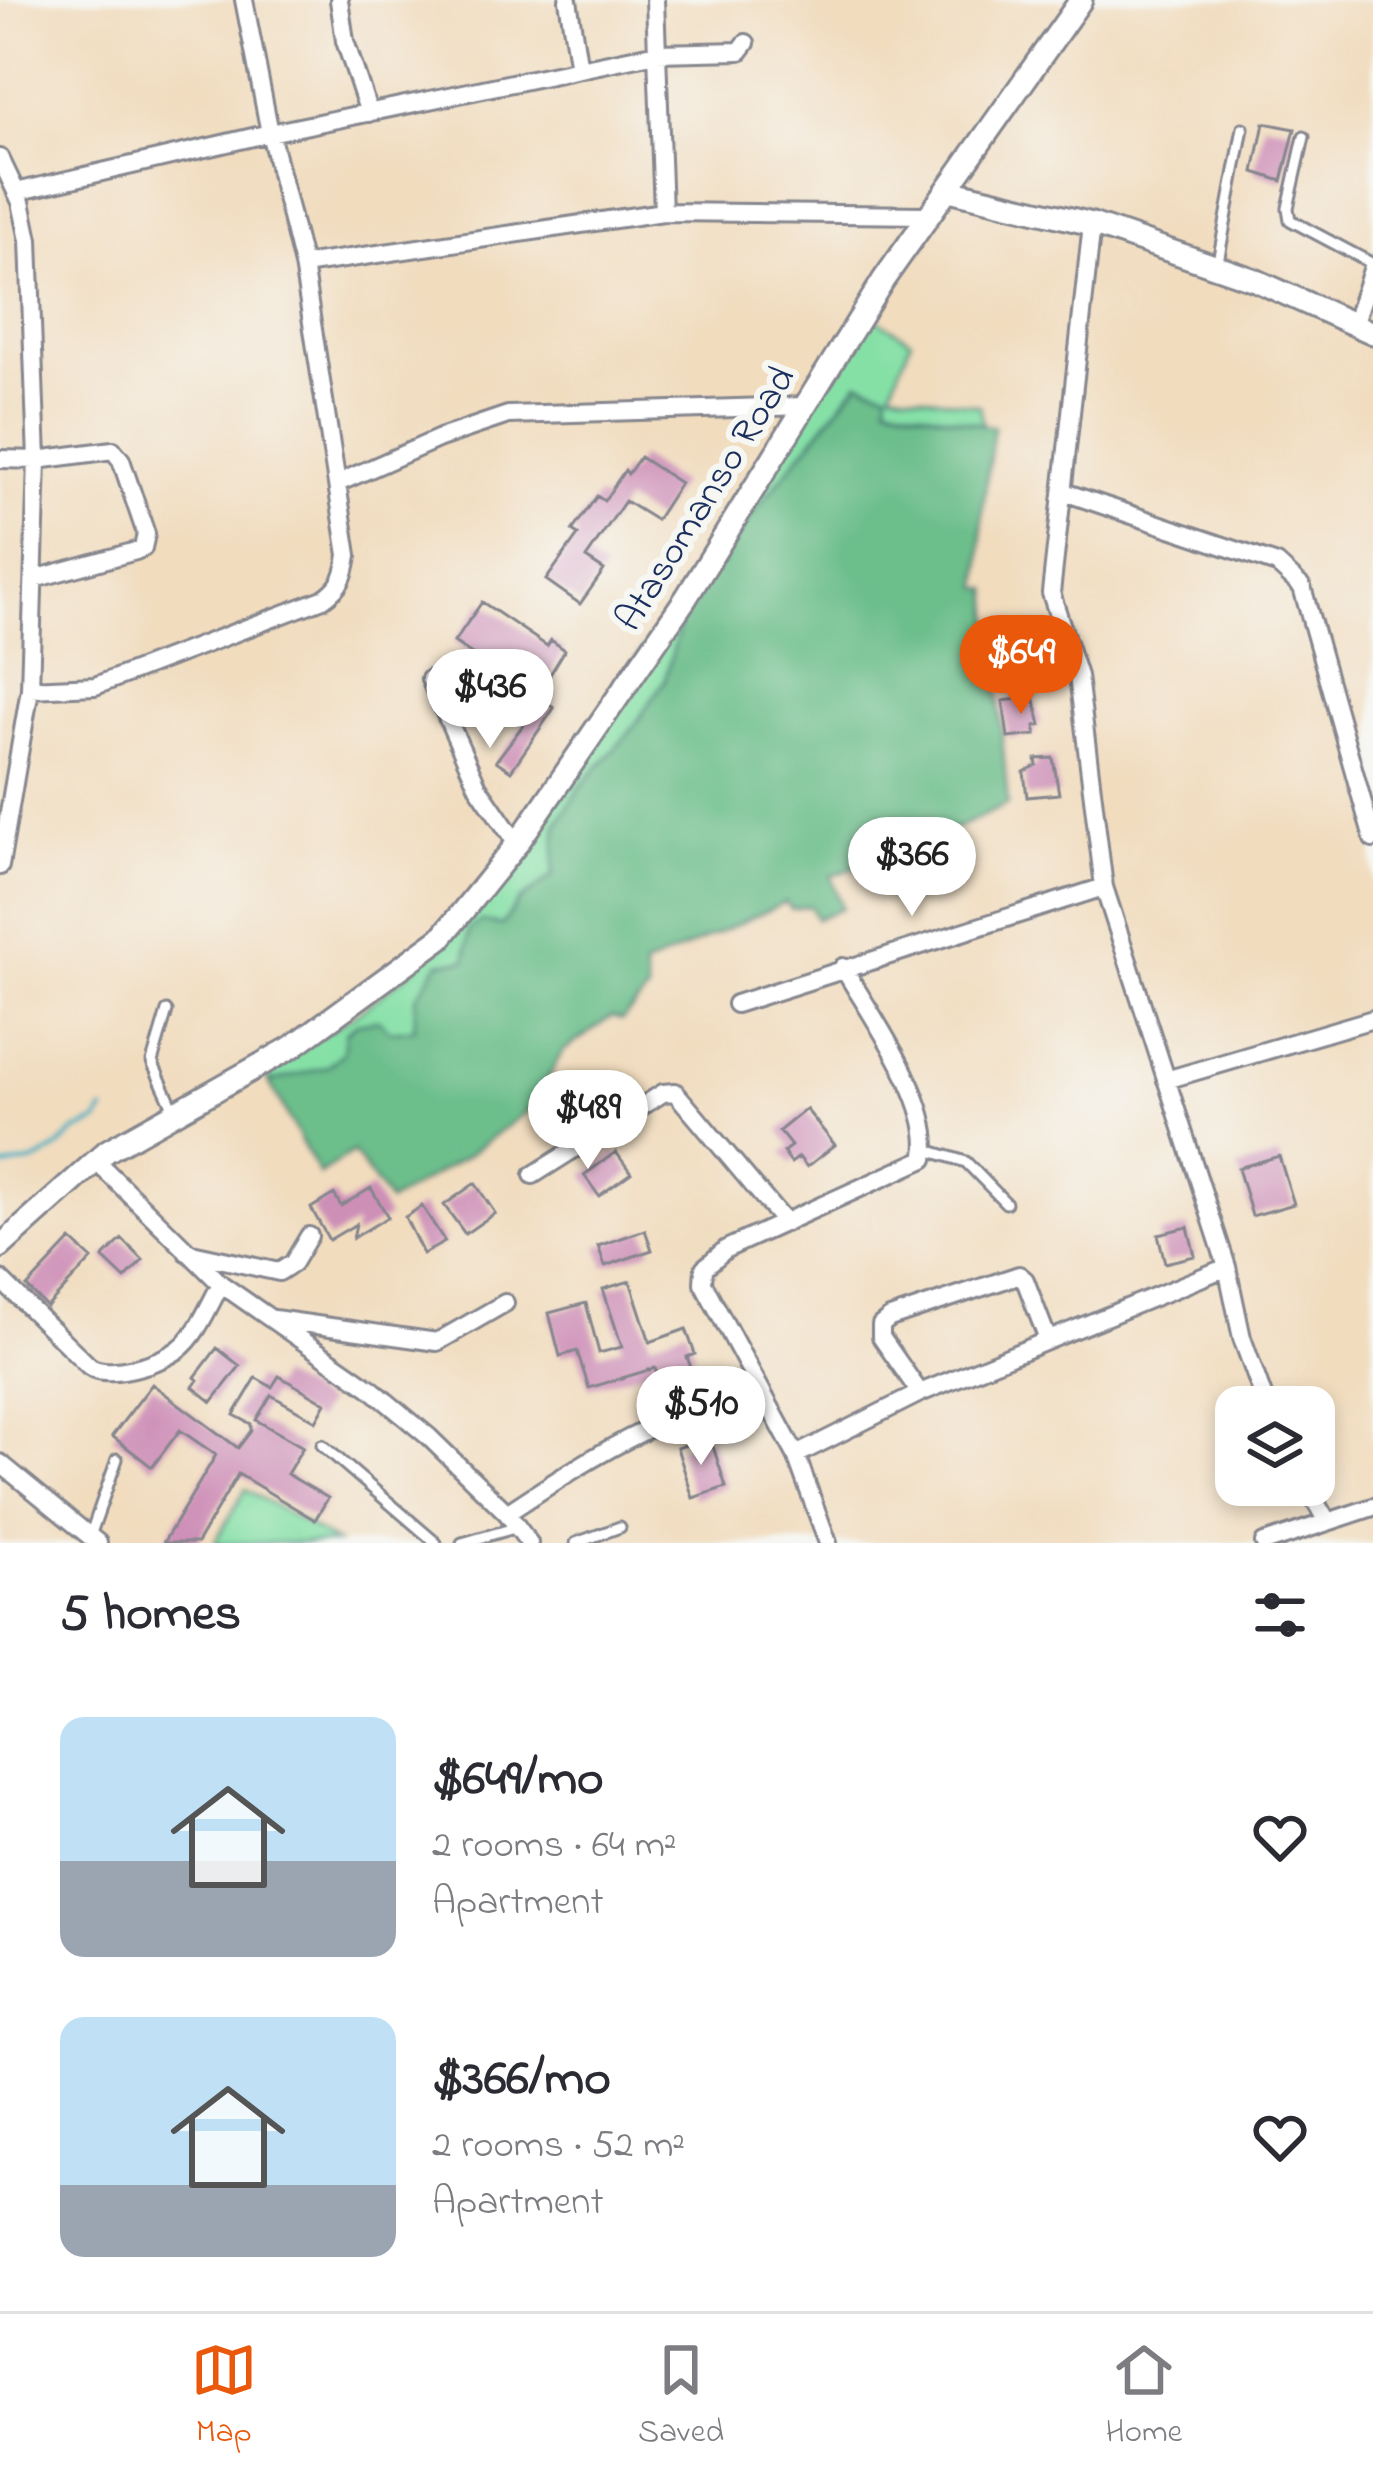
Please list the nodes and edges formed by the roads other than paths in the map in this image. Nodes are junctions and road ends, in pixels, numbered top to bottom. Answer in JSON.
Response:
{"nodes":[{"id":1,"x":244,"y":0,"type":"edge"},
{"id":2,"x":339,"y":0,"type":"edge"},
{"id":3,"x":568,"y":0,"type":"edge"},
{"id":4,"x":655,"y":0,"type":"edge"},
{"id":5,"x":1081,"y":0,"type":"edge"},
{"id":6,"x":746,"y":43,"type":"dead end"},
{"id":7,"x":657,"y":53,"type":"junction"},
{"id":8,"x":579,"y":69,"type":"junction"},
{"id":9,"x":369,"y":112,"type":"junction"},
{"id":10,"x":1243,"y":128,"type":"dead end"},
{"id":11,"x":270,"y":133,"type":"junction"},
{"id":12,"x":1304,"y":137,"type":"dead end"},
{"id":13,"x":0,"y":158,"type":"edge"},
{"id":14,"x":949,"y":190,"type":"junction"},
{"id":15,"x":16,"y":192,"type":"junction"},
{"id":16,"x":663,"y":212,"type":"junction"},
{"id":17,"x":929,"y":215,"type":"junction"},
{"id":18,"x":1092,"y":224,"type":"junction"},
{"id":19,"x":303,"y":265,"type":"junction"},
{"id":20,"x":1373,"y":265,"type":"edge"},
{"id":21,"x":1217,"y":267,"type":"junction"},
{"id":22,"x":1364,"y":327,"type":"edge"},
{"id":23,"x":805,"y":406,"type":"junction"},
{"id":24,"x":0,"y":459,"type":"edge"},
{"id":25,"x":37,"y":460,"type":"junction"},
{"id":26,"x":338,"y":483,"type":"junction"},
{"id":27,"x":1064,"y":492,"type":"junction"},
{"id":28,"x":34,"y":578,"type":"junction"},
{"id":29,"x":430,"y":679,"type":"dead end"},
{"id":30,"x":30,"y":689,"type":"junction"},
{"id":31,"x":7,"y":784,"type":"edge"},
{"id":32,"x":1373,"y":838,"type":"edge"},
{"id":33,"x":518,"y":844,"type":"junction"},
{"id":34,"x":0,"y":866,"type":"edge"},
{"id":35,"x":1104,"y":886,"type":"junction"},
{"id":36,"x":843,"y":967,"type":"junction"},
{"id":37,"x":736,"y":1004,"type":"dead end"},
{"id":38,"x":166,"y":1012,"type":"dead end"},
{"id":39,"x":1373,"y":1019,"type":"edge"},
{"id":40,"x":1166,"y":1080,"type":"junction"},
{"id":41,"x":175,"y":1112,"type":"junction"},
{"id":42,"x":927,"y":1150,"type":"junction"},
{"id":43,"x":97,"y":1161,"type":"junction"},
{"id":44,"x":533,"y":1175,"type":"dead end"},
{"id":45,"x":1006,"y":1203,"type":"dead end"},
{"id":46,"x":784,"y":1222,"type":"junction"},
{"id":47,"x":310,"y":1236,"type":"dead end"},
{"id":48,"x":0,"y":1247,"type":"edge"},
{"id":49,"x":186,"y":1252,"type":"junction"},
{"id":50,"x":1227,"y":1268,"type":"junction"},
{"id":51,"x":0,"y":1279,"type":"edge"},
{"id":52,"x":221,"y":1284,"type":"junction"},
{"id":53,"x":505,"y":1303,"type":"dead end"},
{"id":54,"x":268,"y":1319,"type":"junction"},
{"id":55,"x":1048,"y":1340,"type":"junction"},
{"id":56,"x":753,"y":1379,"type":"junction"},
{"id":57,"x":1260,"y":1386,"type":"edge"},
{"id":58,"x":920,"y":1393,"type":"junction"},
{"id":59,"x":734,"y":1395,"type":"junction"},
{"id":60,"x":768,"y":1405,"type":"junction"},
{"id":61,"x":322,"y":1445,"type":"dead end"},
{"id":62,"x":796,"y":1455,"type":"junction"},
{"id":63,"x":117,"y":1460,"type":"dead end"},
{"id":64,"x":0,"y":1463,"type":"edge"},
{"id":65,"x":1318,"y":1506,"type":"edge"},
{"id":66,"x":1373,"y":1507,"type":"edge"},
{"id":67,"x":1326,"y":1520,"type":"junction"},
{"id":68,"x":620,"y":1527,"type":"dead end"},
{"id":69,"x":518,"y":1528,"type":"edge"},
{"id":70,"x":94,"y":1539,"type":"edge"},
{"id":71,"x":436,"y":1543,"type":"edge"},
{"id":72,"x":462,"y":1543,"type":"edge"},
{"id":73,"x":576,"y":1543,"type":"edge"},
{"id":74,"x":828,"y":1543,"type":"edge"},
{"id":75,"x":1264,"y":1543,"type":"edge"}],
"edges":[{"from":1,"to":11,"type":"street"},
{"from":2,"to":9,"type":"street"},
{"from":3,"to":8,"type":"street"},
{"from":4,"to":7,"type":"street"},
{"from":5,"to":14,"type":"street","name":"Atasomanso Road"},
{"from":6,"to":7,"type":"street"},
{"from":7,"to":8,"type":"street"},
{"from":7,"to":16,"type":"street"},
{"from":8,"to":9,"type":"street"},
{"from":9,"to":11,"type":"street"},
{"from":10,"to":21,"type":"lane"},
{"from":11,"to":15,"type":"street"},
{"from":11,"to":19,"type":"street"},
{"from":12,"to":20,"type":"lane"},
{"from":13,"to":15,"type":"street"},
{"from":14,"to":17,"type":"street","name":"Atasomanso Road"},
{"from":14,"to":18,"type":"street"},
{"from":15,"to":25,"type":"street"},
{"from":16,"to":17,"type":"street"},
{"from":16,"to":19,"type":"street"},
{"from":17,"to":23,"type":"street","name":"Atasomanso Road"},
{"from":18,"to":21,"type":"street"},
{"from":18,"to":27,"type":"street"},
{"from":19,"to":26,"type":"street"},
{"from":20,"to":22,"type":"street"},
{"from":21,"to":22,"type":"street"},
{"from":23,"to":26,"type":"street"},
{"from":23,"to":33,"type":"street","name":"Atasomanso Road"},
{"from":24,"to":25,"type":"street"},
{"from":25,"to":28,"type":"street"},
{"from":25,"to":28,"type":"street"},
{"from":26,"to":30,"type":"street"},
{"from":27,"to":32,"type":"street"},
{"from":27,"to":35,"type":"street"},
{"from":28,"to":30,"type":"street"},
{"from":29,"to":33,"type":"street"},
{"from":30,"to":31,"type":"street"},
{"from":31,"to":34,"type":"street"},
{"from":33,"to":41,"type":"street","name":"Atasomanso Road"},
{"from":35,"to":36,"type":"street"},
{"from":35,"to":40,"type":"street"},
{"from":36,"to":37,"type":"street"},
{"from":36,"to":42,"type":"street"},
{"from":38,"to":41,"type":"lane"},
{"from":39,"to":40,"type":"street"},
{"from":40,"to":50,"type":"street"},
{"from":41,"to":43,"type":"street","name":"Atasomanso Road"},
{"from":42,"to":45,"type":"lane"},
{"from":42,"to":46,"type":"street"},
{"from":43,"to":48,"type":"street","name":"Atasomanso Road"},
{"from":43,"to":49,"type":"street"},
{"from":44,"to":46,"type":"street"},
{"from":46,"to":56,"type":"street"},
{"from":47,"to":49,"type":"street"},
{"from":49,"to":52,"type":"street"},
{"from":50,"to":55,"type":"street"},
{"from":50,"to":57,"type":"street"},
{"from":51,"to":52,"type":"street"},
{"from":52,"to":54,"type":"street"},
{"from":53,"to":54,"type":"street"},
{"from":54,"to":69,"type":"street"},
{"from":55,"to":58,"type":"street"},
{"from":55,"to":58,"type":"street"},
{"from":56,"to":59,"type":"street"},
{"from":56,"to":60,"type":"street"},
{"from":58,"to":62,"type":"street"},
{"from":59,"to":60,"type":"street"},
{"from":59,"to":69,"type":"street"},
{"from":60,"to":62,"type":"street"},
{"from":61,"to":71,"type":"lane"},
{"from":62,"to":74,"type":"street"},
{"from":63,"to":70,"type":"lane"},
{"from":64,"to":70,"type":"street"},
{"from":65,"to":67,"type":"street"},
{"from":66,"to":67,"type":"street"},
{"from":67,"to":75,"type":"street"},
{"from":68,"to":73,"type":"lane"},
{"from":69,"to":72,"type":"lane"}]}
